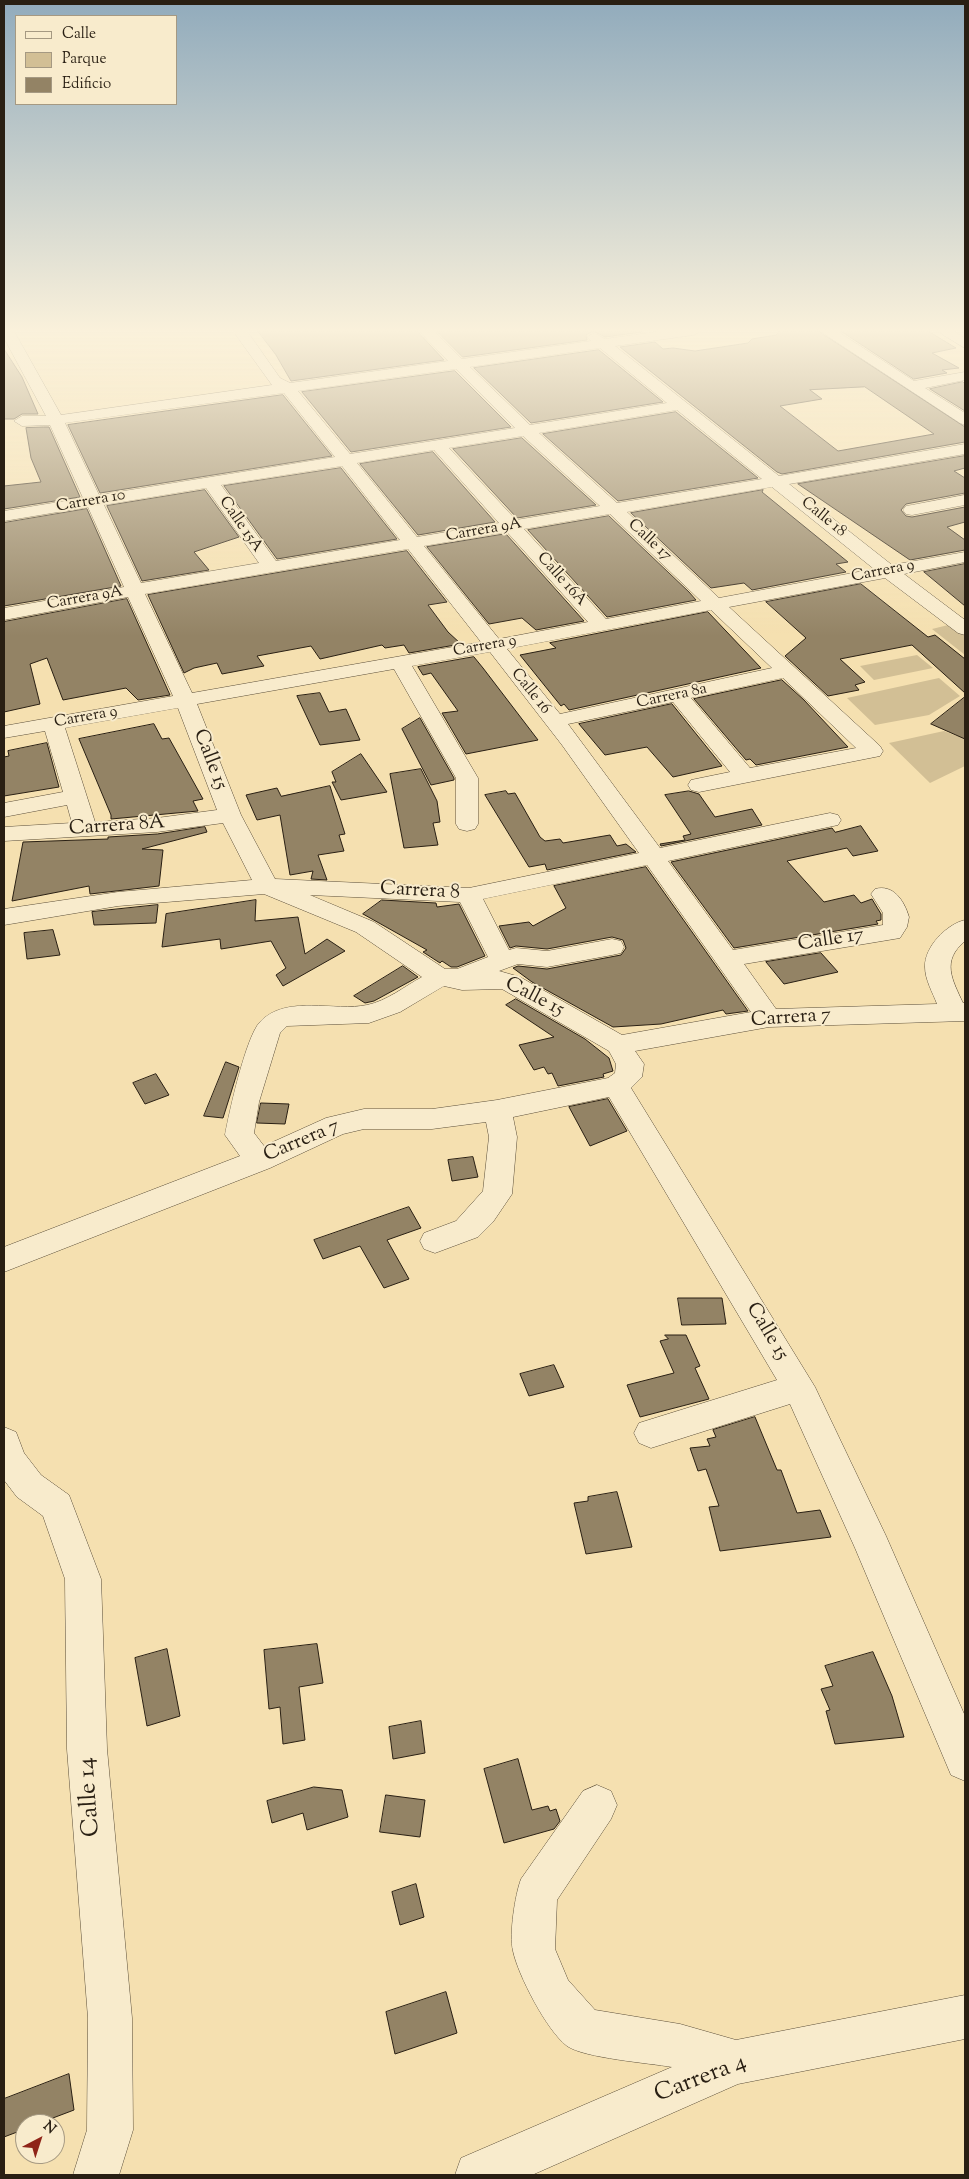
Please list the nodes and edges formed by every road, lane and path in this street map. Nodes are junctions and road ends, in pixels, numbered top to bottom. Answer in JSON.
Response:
{"nodes":[{"id":1,"x":61,"y":433,"type":"edge"},
{"id":2,"x":322,"y":433,"type":"edge"},
{"id":3,"x":511,"y":433,"type":"edge"},
{"id":4,"x":529,"y":433,"type":"edge"},
{"id":5,"x":716,"y":433,"type":"edge"},
{"id":6,"x":439,"y":446,"type":"junction"},
{"id":7,"x":965,"y":449,"type":"edge"},
{"id":8,"x":344,"y":461,"type":"junction"},
{"id":9,"x":210,"y":482,"type":"junction"},
{"id":10,"x":779,"y":482,"type":"junction"},
{"id":11,"x":965,"y":500,"type":"edge"},
{"id":12,"x":93,"y":501,"type":"junction"},
{"id":13,"x":614,"y":508,"type":"junction"},
{"id":14,"x":912,"y":510,"type":"dead end"},
{"id":15,"x":4,"y":516,"type":"edge"},
{"id":16,"x":512,"y":526,"type":"junction"},
{"id":17,"x":411,"y":544,"type":"junction"},
{"id":18,"x":965,"y":557,"type":"edge"},
{"id":19,"x":270,"y":567,"type":"junction"},
{"id":20,"x":888,"y":571,"type":"junction"},
{"id":21,"x":134,"y":590,"type":"junction"},
{"id":22,"x":717,"y":605,"type":"junction"},
{"id":23,"x":4,"y":614,"type":"edge"},
{"id":24,"x":602,"y":626,"type":"junction"},
{"id":25,"x":965,"y":629,"type":"edge"},
{"id":26,"x":493,"y":646,"type":"junction"},
{"id":27,"x":400,"y":663,"type":"junction"},
{"id":28,"x":788,"y":671,"type":"junction"},
{"id":29,"x":679,"y":696,"type":"junction"},
{"id":30,"x":186,"y":702,"type":"junction"},
{"id":31,"x":555,"y":721,"type":"junction"},
{"id":32,"x":53,"y":724,"type":"junction"},
{"id":33,"x":4,"y":732,"type":"edge"},
{"id":34,"x":744,"y":775,"type":"junction"},
{"id":35,"x":699,"y":785,"type":"dead end"},
{"id":36,"x":77,"y":796,"type":"junction"},
{"id":37,"x":4,"y":810,"type":"edge"},
{"id":38,"x":230,"y":816,"type":"junction"},
{"id":39,"x":830,"y":820,"type":"dead end"},
{"id":40,"x":467,"y":824,"type":"dead end"},
{"id":41,"x":86,"y":830,"type":"junction"},
{"id":42,"x":4,"y":834,"type":"edge"},
{"id":43,"x":652,"y":857,"type":"junction"},
{"id":44,"x":267,"y":886,"type":"junction"},
{"id":45,"x":469,"y":894,"type":"junction"},
{"id":46,"x":883,"y":894,"type":"dead end"},
{"id":47,"x":4,"y":918,"type":"edge"},
{"id":48,"x":965,"y":928,"type":"edge"},
{"id":49,"x":612,"y":947,"type":"dead end"},
{"id":50,"x":726,"y":958,"type":"junction"},
{"id":51,"x":502,"y":960,"type":"junction"},
{"id":52,"x":440,"y":978,"type":"junction"},
{"id":53,"x":960,"y":1012,"type":"edge"},
{"id":54,"x":768,"y":1018,"type":"junction"},
{"id":55,"x":618,"y":1045,"type":"junction"},
{"id":56,"x":616,"y":1086,"type":"junction"},
{"id":57,"x":497,"y":1110,"type":"junction"},
{"id":58,"x":260,"y":1160,"type":"junction"},
{"id":59,"x":435,"y":1241,"type":"dead end"},
{"id":60,"x":4,"y":1260,"type":"edge"},
{"id":61,"x":799,"y":1387,"type":"junction"},
{"id":62,"x":651,"y":1433,"type":"dead end"},
{"id":63,"x":4,"y":1442,"type":"edge"},
{"id":64,"x":965,"y":1761,"type":"edge"},
{"id":65,"x":597,"y":1804,"type":"dead end"},
{"id":66,"x":965,"y":2018,"type":"edge"},
{"id":67,"x":736,"y":2062,"type":"junction"},
{"id":68,"x":96,"y":2175,"type":"edge"},
{"id":69,"x":478,"y":2175,"type":"edge"}],
"edges":[{"from":1,"to":12,"type":"street","name":"Calle 15"},
{"from":2,"to":8,"type":"street","name":"Calle 16"},
{"from":3,"to":6,"type":"street","name":"Carrera 10"},
{"from":4,"to":13,"type":"street","name":"Calle 17"},
{"from":5,"to":10,"type":"street","name":"Calle 18"},
{"from":6,"to":8,"type":"street","name":"Carrera 10"},
{"from":6,"to":16,"type":"street","name":"Calle 16A"},
{"from":7,"to":10,"type":"street","name":"Carrera 9A"},
{"from":8,"to":9,"type":"street","name":"Carrera 10"},
{"from":8,"to":17,"type":"street","name":"Calle 16"},
{"from":9,"to":12,"type":"street","name":"Carrera 10"},
{"from":9,"to":19,"type":"street","name":"Calle 15A"},
{"from":10,"to":13,"type":"street","name":"Carrera 9A"},
{"from":10,"to":20,"type":"street","name":"Calle 18"},
{"from":11,"to":14,"type":"street"},
{"from":12,"to":15,"type":"street","name":"Carrera 10"},
{"from":12,"to":21,"type":"street","name":"Calle 15"},
{"from":13,"to":16,"type":"street","name":"Carrera 9A"},
{"from":13,"to":22,"type":"street","name":"Calle 17"},
{"from":16,"to":17,"type":"street","name":"Carrera 9A"},
{"from":16,"to":24,"type":"street","name":"Calle 16A"},
{"from":17,"to":19,"type":"street","name":"Carrera 9A"},
{"from":17,"to":26,"type":"street","name":"Calle 16"},
{"from":18,"to":20,"type":"street","name":"Carrera 9"},
{"from":19,"to":21,"type":"street","name":"Carrera 9A"},
{"from":20,"to":22,"type":"street","name":"Carrera 9"},
{"from":20,"to":25,"type":"street","name":"Calle 18"},
{"from":21,"to":23,"type":"street","name":"Carrera 9A"},
{"from":21,"to":30,"type":"street","name":"Calle 15"},
{"from":22,"to":24,"type":"street","name":"Carrera 9"},
{"from":22,"to":28,"type":"street","name":"Calle 17"},
{"from":24,"to":26,"type":"street","name":"Carrera 9"},
{"from":26,"to":27,"type":"street","name":"Carrera 9"},
{"from":26,"to":31,"type":"street","name":"Calle 16"},
{"from":27,"to":30,"type":"street","name":"Carrera 9"},
{"from":27,"to":40,"type":"street"},
{"from":28,"to":29,"type":"street","name":"Carrera 8a"},
{"from":28,"to":34,"type":"street","name":"Calle 17"},
{"from":29,"to":31,"type":"street","name":"Carrera 8a"},
{"from":29,"to":34,"type":"street"},
{"from":30,"to":32,"type":"street","name":"Carrera 9"},
{"from":30,"to":38,"type":"street","name":"Calle 15"},
{"from":31,"to":43,"type":"street","name":"Calle 16"},
{"from":32,"to":33,"type":"street","name":"Carrera 9"},
{"from":32,"to":36,"type":"street"},
{"from":34,"to":35,"type":"street"},
{"from":36,"to":37,"type":"street"},
{"from":36,"to":41,"type":"street"},
{"from":38,"to":41,"type":"street","name":"Carrera 8A"},
{"from":38,"to":44,"type":"street","name":"Calle 15"},
{"from":39,"to":43,"type":"street","name":"Carrera 8"},
{"from":41,"to":42,"type":"street","name":"Carrera 8A"},
{"from":43,"to":45,"type":"street","name":"Carrera 8"},
{"from":43,"to":50,"type":"street","name":"Calle 16"},
{"from":44,"to":45,"type":"street","name":"Carrera 8"},
{"from":44,"to":47,"type":"street","name":"Carrera 8"},
{"from":44,"to":52,"type":"street","name":"Calle 15"},
{"from":45,"to":51,"type":"street"},
{"from":46,"to":50,"type":"street","name":"Calle 17"},
{"from":48,"to":53,"type":"street"},
{"from":49,"to":51,"type":"street"},
{"from":50,"to":54,"type":"street","name":"Calle 16"},
{"from":51,"to":52,"type":"street"},
{"from":52,"to":55,"type":"street","name":"Calle 15"},
{"from":52,"to":58,"type":"street"},
{"from":53,"to":54,"type":"street","name":"Carrera 7"},
{"from":54,"to":55,"type":"street","name":"Carrera 7"},
{"from":55,"to":56,"type":"street"},
{"from":56,"to":57,"type":"street","name":"Carrera 7"},
{"from":56,"to":61,"type":"street","name":"Calle 15"},
{"from":57,"to":58,"type":"street","name":"Carrera 7"},
{"from":57,"to":59,"type":"street"},
{"from":58,"to":60,"type":"street","name":"Carrera 7"},
{"from":61,"to":62,"type":"street"},
{"from":61,"to":64,"type":"street","name":"Calle 15"},
{"from":63,"to":68,"type":"street","name":"Calle 14"},
{"from":65,"to":67,"type":"street"},
{"from":66,"to":67,"type":"street","name":"Carrera 4"},
{"from":67,"to":69,"type":"street","name":"Carrera 4"}]}
